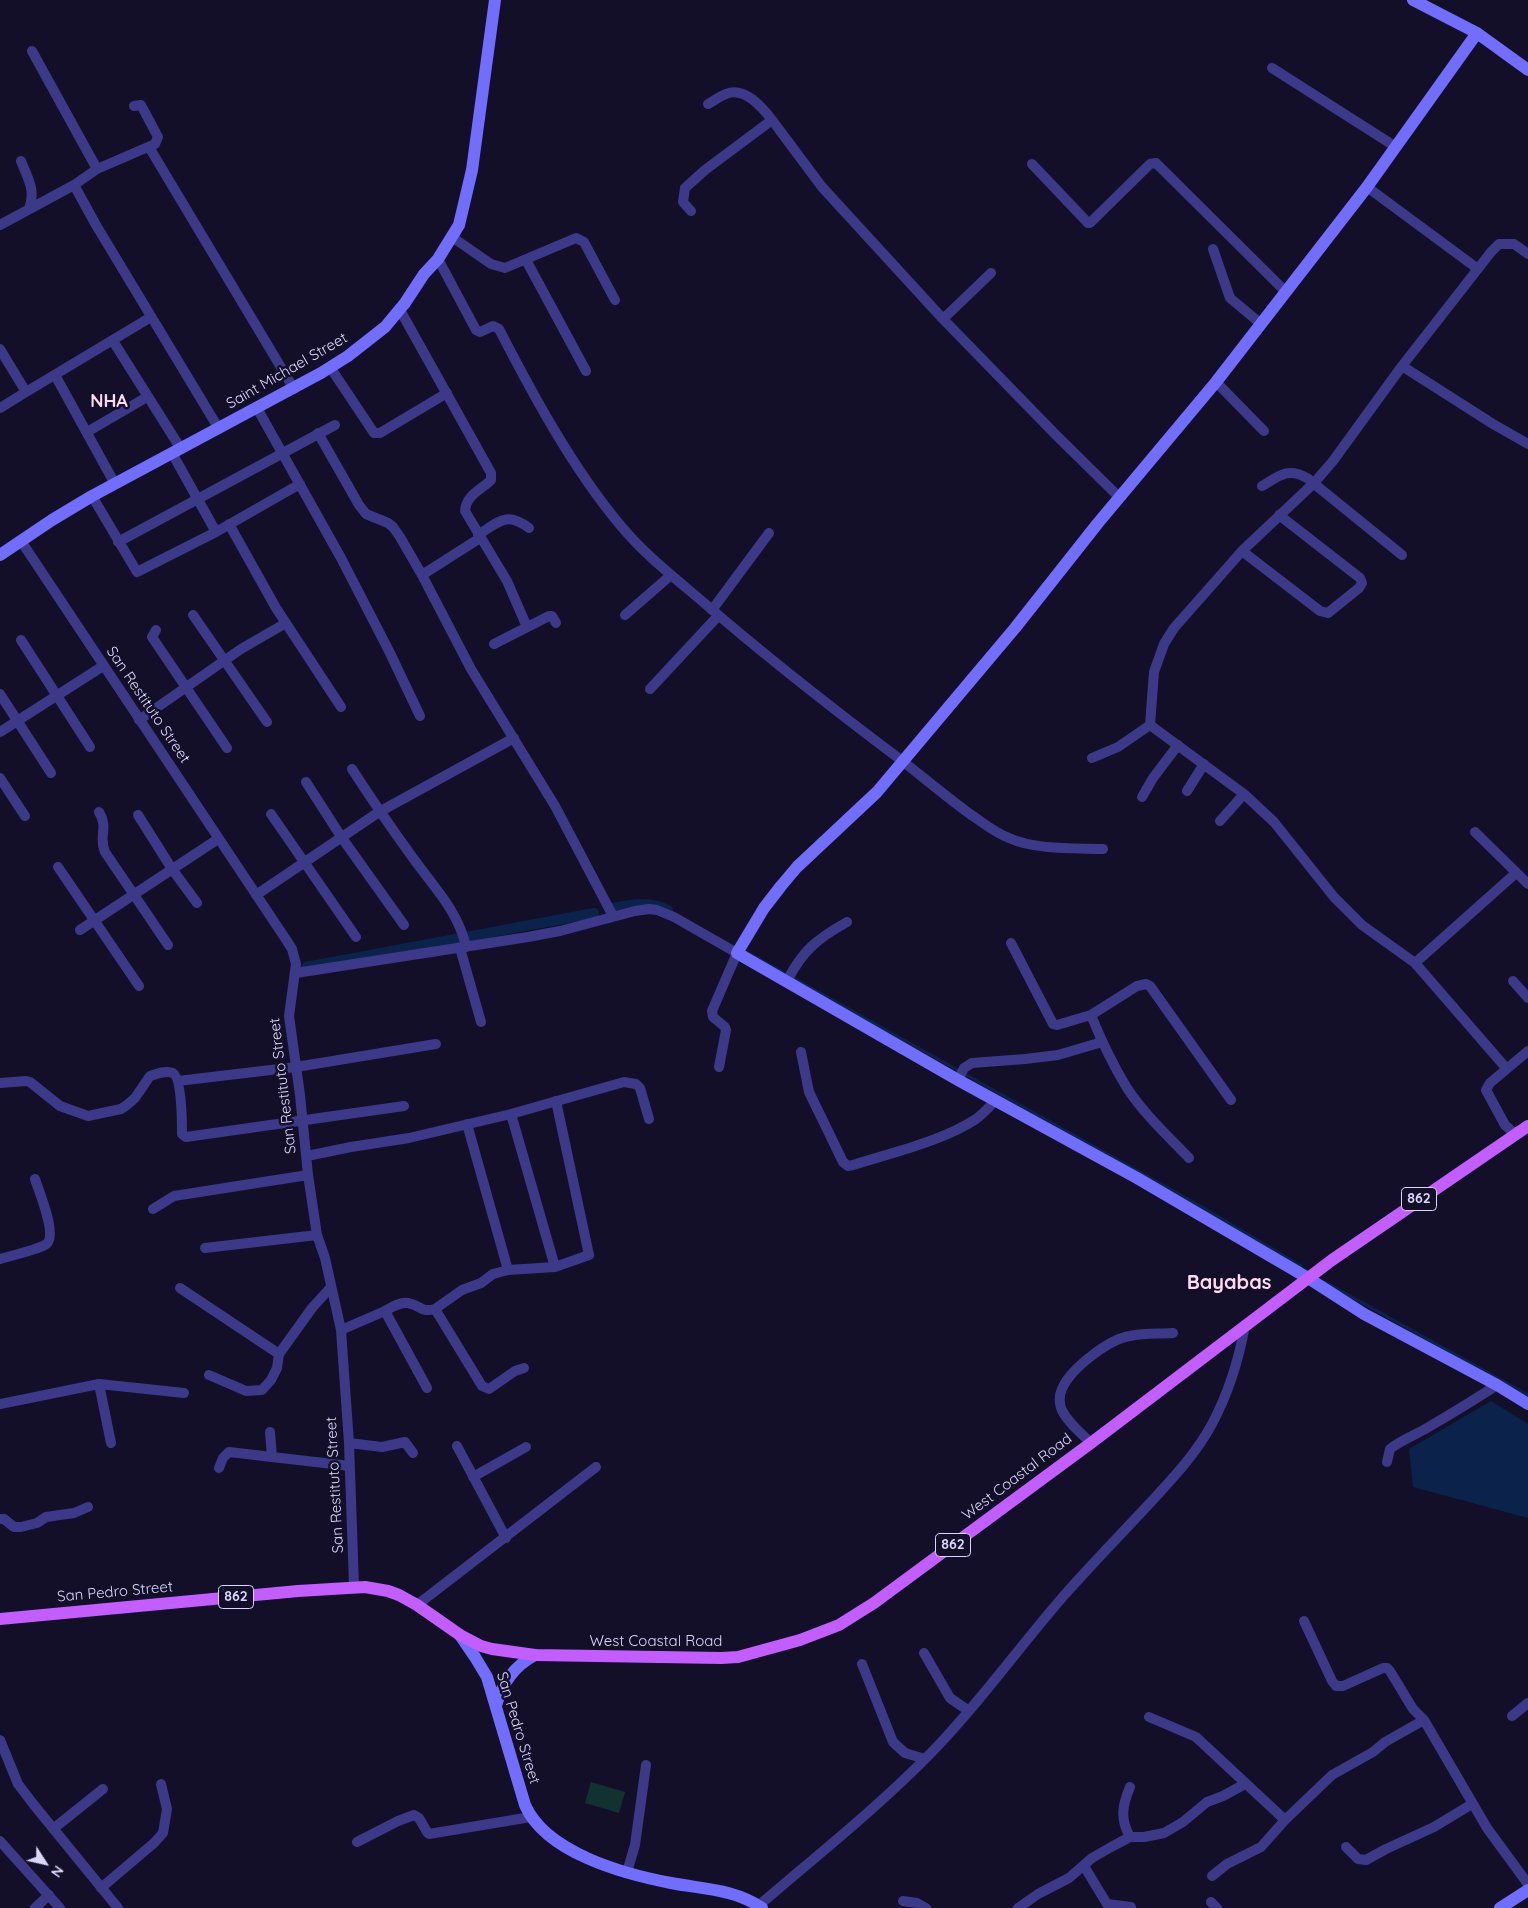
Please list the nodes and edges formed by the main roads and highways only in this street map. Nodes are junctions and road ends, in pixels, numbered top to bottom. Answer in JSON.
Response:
{"nodes":[{"id":1,"x":1528,"y":1126,"type":"edge"},
{"id":2,"x":0,"y":1619,"type":"edge"},
{"id":3,"x":460,"y":1636,"type":"joint"}],
"edges":[{"from":1,"to":3,"type":"main road","name":"West Coastal Road","number":"862"},
{"from":2,"to":3,"type":"main road","name":"San Pedro Street","number":"862"}]}
